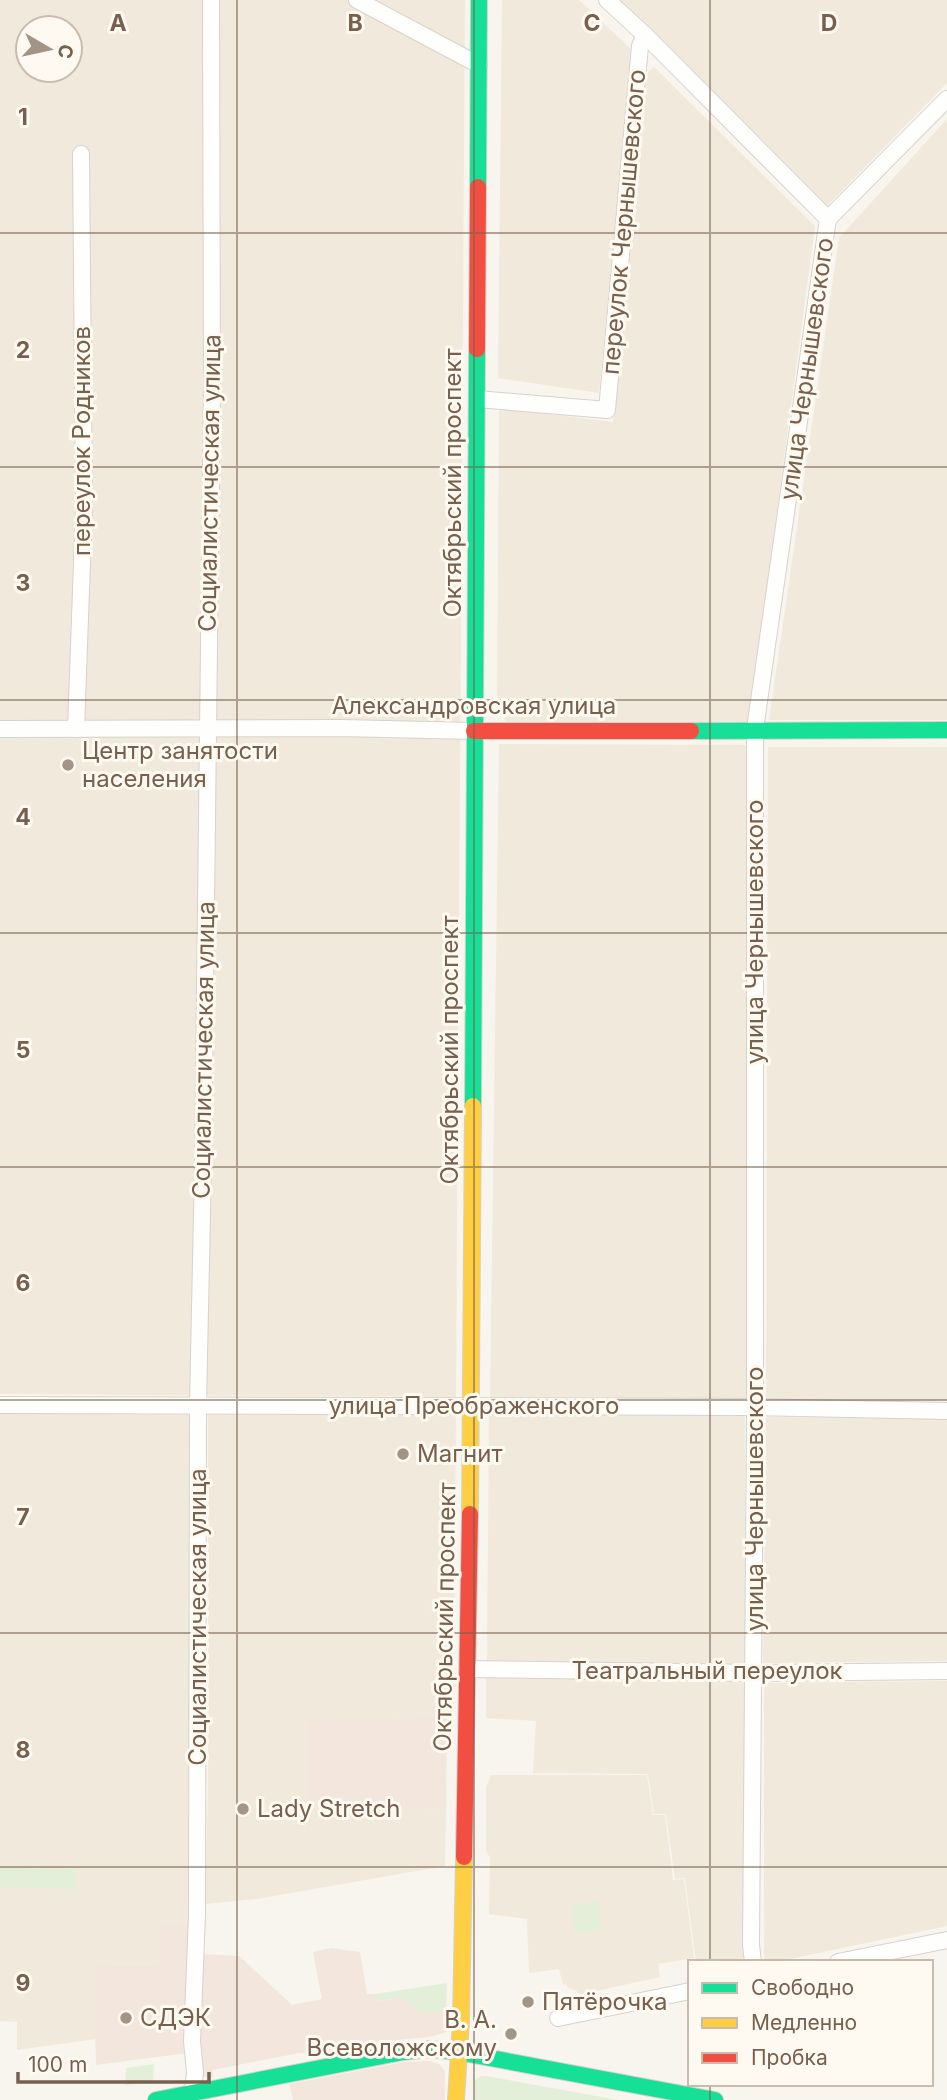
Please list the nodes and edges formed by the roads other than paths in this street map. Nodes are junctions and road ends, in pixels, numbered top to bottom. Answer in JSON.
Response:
{"nodes":[{"id":1,"x":211,"y":0,"type":"edge"},
{"id":2,"x":357,"y":0,"type":"edge"},
{"id":3,"x":479,"y":0,"type":"edge"},
{"id":4,"x":607,"y":0,"type":"edge"},
{"id":5,"x":645,"y":35,"type":"junction"},
{"id":6,"x":479,"y":65,"type":"junction"},
{"id":7,"x":947,"y":99,"type":"edge"},
{"id":8,"x":81,"y":153,"type":"dead end"},
{"id":9,"x":828,"y":219,"type":"junction"},
{"id":10,"x":477,"y":399,"type":"junction"},
{"id":11,"x":0,"y":729,"type":"edge"},
{"id":12,"x":76,"y":729,"type":"junction"},
{"id":13,"x":755,"y":729,"type":"junction"},
{"id":14,"x":206,"y":730,"type":"junction"},
{"id":15,"x":947,"y":730,"type":"edge"},
{"id":16,"x":474,"y":731,"type":"junction"},
{"id":17,"x":0,"y":1405,"type":"edge"},
{"id":18,"x":198,"y":1406,"type":"junction"},
{"id":19,"x":471,"y":1406,"type":"junction"},
{"id":20,"x":755,"y":1407,"type":"junction"},
{"id":21,"x":947,"y":1411,"type":"edge"},
{"id":22,"x":467,"y":1670,"type":"junction"},
{"id":23,"x":947,"y":1671,"type":"edge"},
{"id":24,"x":754,"y":1673,"type":"junction"},
{"id":25,"x":947,"y":1940,"type":"edge"},
{"id":26,"x":753,"y":1960,"type":"edge"},
{"id":27,"x":848,"y":1960,"type":"edge"},
{"id":28,"x":688,"y":1991,"type":"edge"},
{"id":29,"x":558,"y":2018,"type":"dead end"},
{"id":30,"x":458,"y":2052,"type":"junction"},
{"id":31,"x":192,"y":2096,"type":"edge"},
{"id":32,"x":156,"y":2100,"type":"edge"},
{"id":33,"x":456,"y":2100,"type":"edge"},
{"id":34,"x":715,"y":2100,"type":"edge"}],
"edges":[{"from":1,"to":14,"type":"street","name":"Социалистическая улица"},
{"from":2,"to":6,"type":"street"},
{"from":3,"to":6,"type":"street","name":"Октябрьский проспект"},
{"from":4,"to":5,"type":"street","name":"улица Чернышевского"},
{"from":5,"to":9,"type":"street","name":"улица Чернышевского"},
{"from":5,"to":10,"type":"street","name":"переулок Чернышевского"},
{"from":6,"to":10,"type":"street","name":"Октябрьский проспект"},
{"from":7,"to":9,"type":"street"},
{"from":8,"to":12,"type":"street","name":"переулок Родников"},
{"from":9,"to":13,"type":"street","name":"улица Чернышевского"},
{"from":10,"to":16,"type":"street","name":"Октябрьский проспект"},
{"from":11,"to":12,"type":"street","name":"Александровская улица"},
{"from":12,"to":14,"type":"street","name":"Александровская улица"},
{"from":13,"to":15,"type":"street","name":"Александровская улица"},
{"from":13,"to":16,"type":"street","name":"Александровская улица"},
{"from":13,"to":20,"type":"street","name":"улица Чернышевского"},
{"from":14,"to":16,"type":"street","name":"Александровская улица"},
{"from":14,"to":18,"type":"street","name":"Социалистическая улица"},
{"from":16,"to":19,"type":"street","name":"Октябрьский проспект"},
{"from":17,"to":18,"type":"street","name":"улица Преображенского"},
{"from":18,"to":19,"type":"street","name":"улица Преображенского"},
{"from":18,"to":31,"type":"street","name":"Социалистическая улица"},
{"from":19,"to":20,"type":"street","name":"улица Преображенского"},
{"from":19,"to":22,"type":"street","name":"Октябрьский проспект"},
{"from":20,"to":21,"type":"street","name":"улица Преображенского"},
{"from":20,"to":24,"type":"street","name":"улица Чернышевского"},
{"from":22,"to":24,"type":"street","name":"Театральный переулок"},
{"from":22,"to":30,"type":"street","name":"Октябрьский проспект"},
{"from":23,"to":24,"type":"street","name":"Театральный переулок"},
{"from":24,"to":26,"type":"street","name":"улица Чернышевского"},
{"from":25,"to":27,"type":"street"},
{"from":28,"to":29,"type":"street"},
{"from":30,"to":31,"type":"street"},
{"from":30,"to":33,"type":"street","name":"Октябрьский проспект"},
{"from":30,"to":34,"type":"street"},
{"from":31,"to":32,"type":"street"}]}
